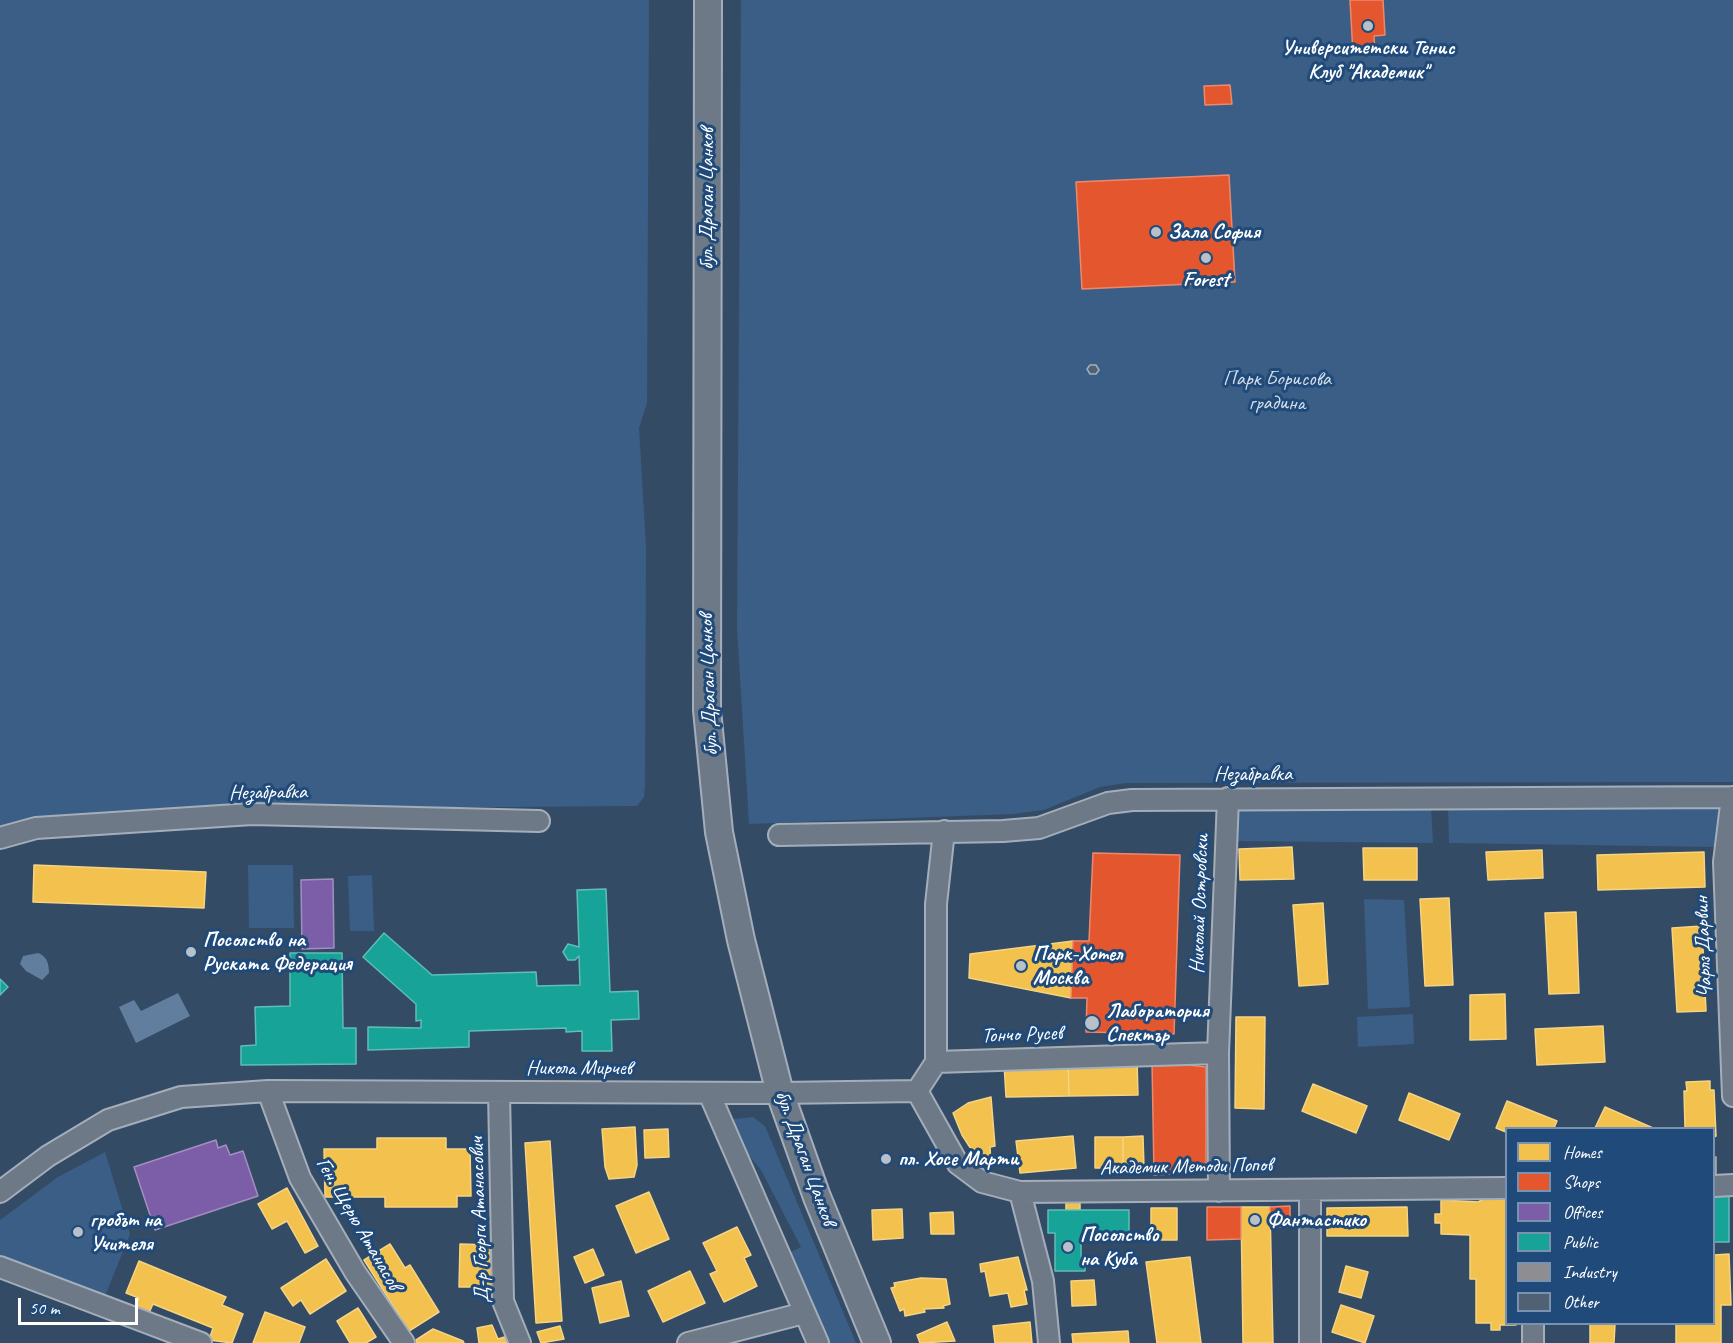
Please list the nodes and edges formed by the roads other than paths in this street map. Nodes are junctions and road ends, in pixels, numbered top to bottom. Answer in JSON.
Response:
{"nodes":[{"id":1,"x":708,"y":0,"type":"edge"},
{"id":2,"x":1733,"y":797,"type":"edge"},
{"id":3,"x":1228,"y":798,"type":"junction"},
{"id":4,"x":539,"y":821,"type":"dead end"},
{"id":5,"x":944,"y":831,"type":"junction"},
{"id":6,"x":779,"y":835,"type":"dead end"},
{"id":7,"x":0,"y":838,"type":"edge"},
{"id":8,"x":1218,"y":1053,"type":"junction"},
{"id":9,"x":936,"y":1062,"type":"junction"},
{"id":10,"x":268,"y":1091,"type":"junction"},
{"id":11,"x":917,"y":1091,"type":"junction"},
{"id":12,"x":499,"y":1092,"type":"junction"},
{"id":13,"x":709,"y":1093,"type":"junction"},
{"id":14,"x":780,"y":1093,"type":"junction"},
{"id":15,"x":1733,"y":1096,"type":"edge"},
{"id":16,"x":1733,"y":1185,"type":"edge"},
{"id":17,"x":1715,"y":1186,"type":"edge"},
{"id":18,"x":1505,"y":1188,"type":"edge"},
{"id":19,"x":1310,"y":1190,"type":"junction"},
{"id":20,"x":1219,"y":1191,"type":"junction"},
{"id":21,"x":0,"y":1192,"type":"edge"},
{"id":22,"x":1020,"y":1192,"type":"junction"},
{"id":23,"x":0,"y":1267,"type":"edge"},
{"id":24,"x":804,"y":1312,"type":"junction"},
{"id":25,"x":1533,"y":1325,"type":"edge"},
{"id":26,"x":201,"y":1343,"type":"edge"},
{"id":27,"x":404,"y":1343,"type":"edge"},
{"id":28,"x":520,"y":1343,"type":"edge"},
{"id":29,"x":688,"y":1343,"type":"edge"},
{"id":30,"x":818,"y":1343,"type":"edge"},
{"id":31,"x":878,"y":1343,"type":"edge"},
{"id":32,"x":1049,"y":1343,"type":"edge"},
{"id":33,"x":1310,"y":1343,"type":"edge"},
{"id":34,"x":1533,"y":1343,"type":"edge"}],
"edges":[{"from":1,"to":14,"type":"main road","name":"бул. Драган Цанков"},
{"from":2,"to":3,"type":"street","name":"Незабравка"},
{"from":2,"to":15,"type":"street","name":"Чарлз Дарвин"},
{"from":3,"to":5,"type":"street","name":"Незабравка"},
{"from":3,"to":8,"type":"street","name":"Николай Островски"},
{"from":4,"to":7,"type":"street","name":"Незабравка"},
{"from":5,"to":6,"type":"street","name":"Незабравка"},
{"from":5,"to":9,"type":"street"},
{"from":8,"to":9,"type":"street","name":"Тончо Русев"},
{"from":8,"to":20,"type":"street","name":"Николай Островски"},
{"from":9,"to":11,"type":"street"},
{"from":10,"to":12,"type":"street","name":"Никола Мирчев"},
{"from":10,"to":21,"type":"street","name":"Никола Мирчев"},
{"from":10,"to":27,"type":"street","name":"Ген. Щерю Атанасов"},
{"from":11,"to":14,"type":"street","name":"Никола Мирчев"},
{"from":11,"to":22,"type":"street","name":"Академик Методи Попов"},
{"from":12,"to":13,"type":"street","name":"Никола Мирчев"},
{"from":12,"to":28,"type":"street","name":"Д-р Георги Атанасович"},
{"from":13,"to":14,"type":"street","name":"Никола Мирчев"},
{"from":13,"to":24,"type":"street"},
{"from":14,"to":31,"type":"main road","name":"бул. Драган Цанков"},
{"from":16,"to":17,"type":"street"},
{"from":18,"to":19,"type":"street","name":"Академик Методи Попов"},
{"from":19,"to":20,"type":"street","name":"Академик Методи Попов"},
{"from":19,"to":33,"type":"street"},
{"from":20,"to":22,"type":"street","name":"Академик Методи Попов"},
{"from":22,"to":32,"type":"street"},
{"from":23,"to":26,"type":"street"},
{"from":24,"to":29,"type":"street"},
{"from":24,"to":30,"type":"street"},
{"from":25,"to":34,"type":"street"}]}
